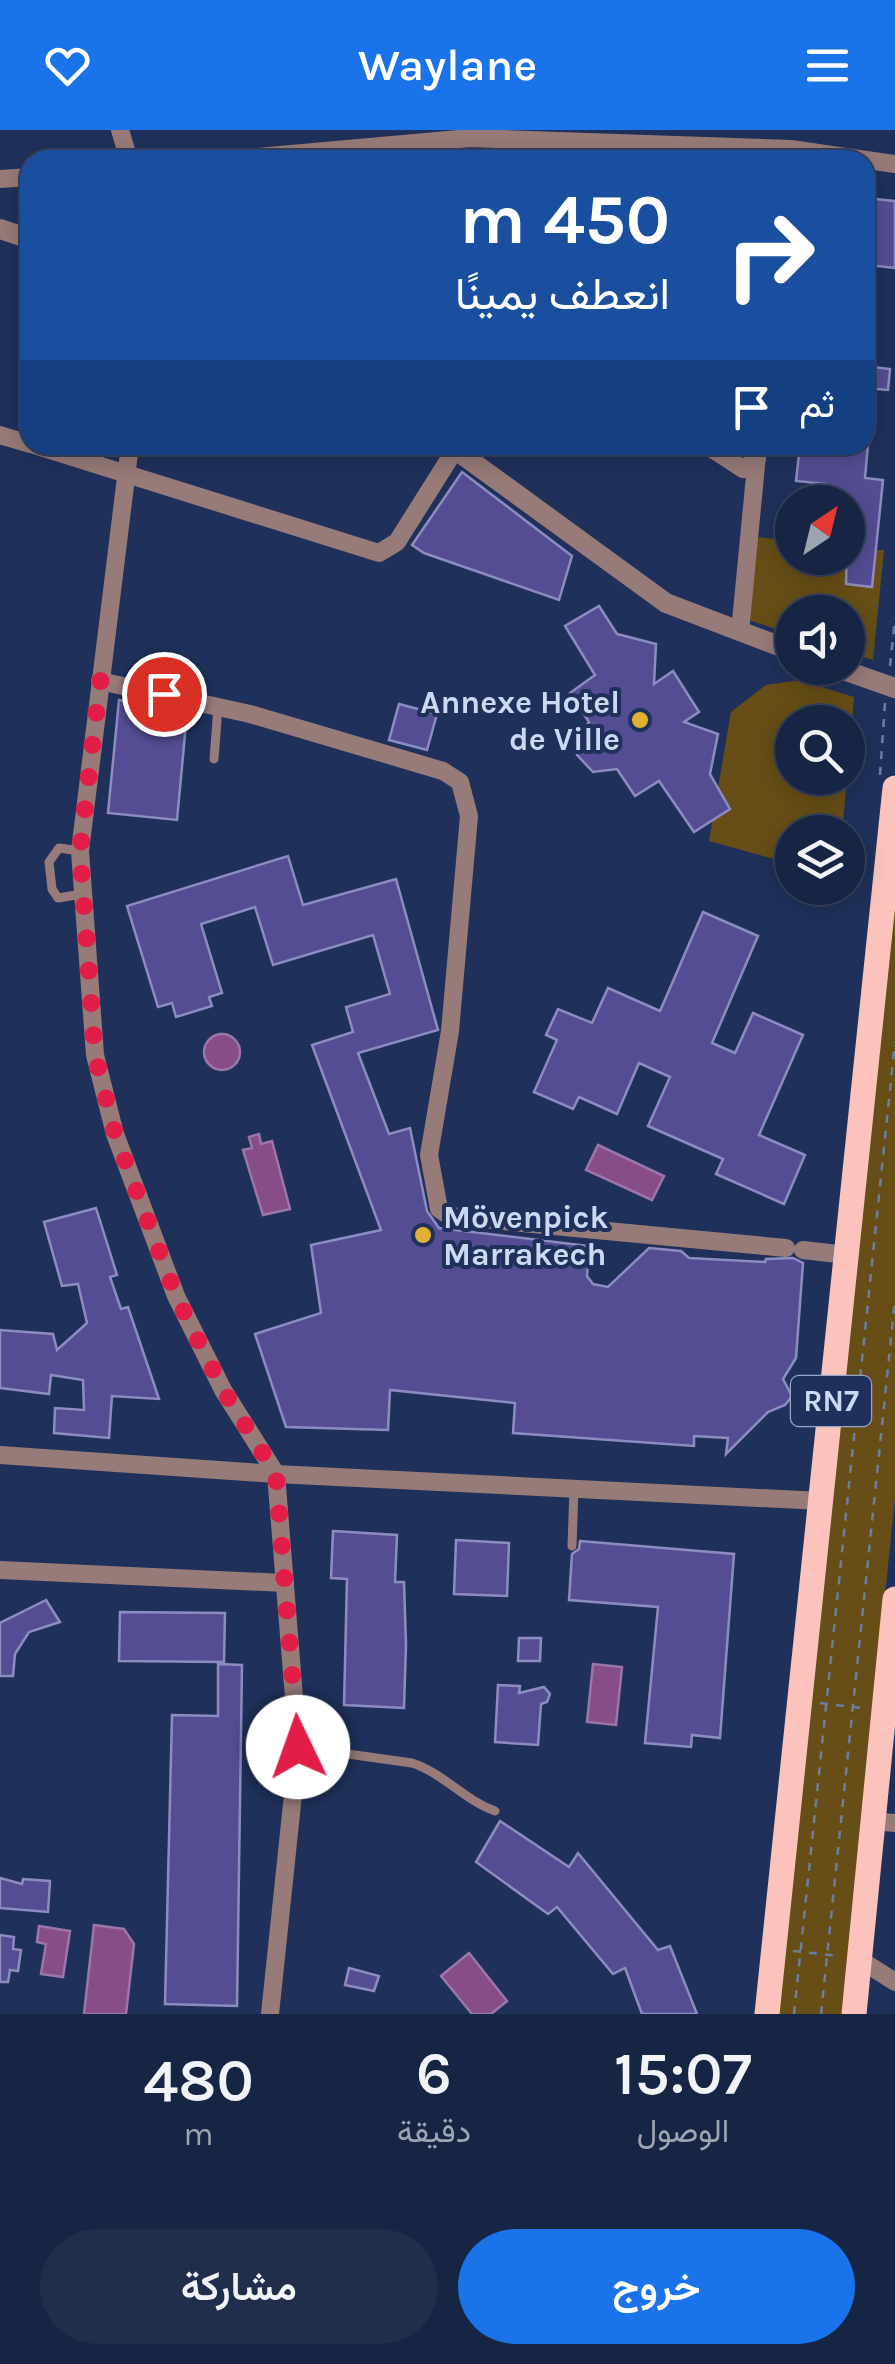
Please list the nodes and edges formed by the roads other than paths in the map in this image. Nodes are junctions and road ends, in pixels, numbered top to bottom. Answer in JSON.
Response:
{"nodes":[{"id":1,"x":472,"y":134,"type":"edge"},
{"id":2,"x":664,"y":137,"type":"edge"},
{"id":3,"x":320,"y":150,"type":"edge"},
{"id":4,"x":732,"y":150,"type":"edge"},
{"id":5,"x":70,"y":455,"type":"edge"},
{"id":6,"x":129,"y":455,"type":"edge"},
{"id":7,"x":449,"y":455,"type":"edge"},
{"id":8,"x":466,"y":455,"type":"edge"},
{"id":9,"x":721,"y":455,"type":"edge"},
{"id":10,"x":754,"y":455,"type":"edge"},
{"id":11,"x":757,"y":455,"type":"edge"},
{"id":12,"x":128,"y":472,"type":"junction"},
{"id":13,"x":740,"y":632,"type":"junction"},
{"id":14,"x":775,"y":645,"type":"edge"},
{"id":15,"x":100,"y":681,"type":"junction"},
{"id":16,"x":865,"y":683,"type":"edge"},
{"id":17,"x":890,"y":696,"type":"edge"},
{"id":18,"x":218,"y":706,"type":"junction"},
{"id":19,"x":214,"y":760,"type":"dead end"},
{"id":20,"x":887,"y":787,"type":"edge"},
{"id":21,"x":80,"y":851,"type":"junction"},
{"id":22,"x":84,"y":892,"type":"junction"},
{"id":23,"x":848,"y":1256,"type":"junction"},
{"id":24,"x":0,"y":1455,"type":"edge"},
{"id":25,"x":276,"y":1474,"type":"junction"},
{"id":26,"x":574,"y":1489,"type":"junction"},
{"id":27,"x":820,"y":1501,"type":"junction"},
{"id":28,"x":572,"y":1546,"type":"dead end"},
{"id":29,"x":0,"y":1570,"type":"edge"},
{"id":30,"x":286,"y":1582,"type":"junction"},
{"id":31,"x":895,"y":1600,"type":"edge"},
{"id":32,"x":298,"y":1747,"type":"junction"},
{"id":33,"x":495,"y":1812,"type":"dead end"},
{"id":34,"x":884,"y":1822,"type":"edge"},
{"id":35,"x":854,"y":1958,"type":"junction"},
{"id":36,"x":895,"y":1982,"type":"edge"},
{"id":37,"x":270,"y":2014,"type":"edge"},
{"id":38,"x":767,"y":2014,"type":"edge"},
{"id":39,"x":854,"y":2014,"type":"edge"}],
"edges":[{"from":1,"to":2,"type":"street"},
{"from":1,"to":3,"type":"street"},
{"from":2,"to":4,"type":"street"},
{"from":5,"to":12,"type":"street"},
{"from":6,"to":12,"type":"street"},
{"from":7,"to":12,"type":"street"},
{"from":8,"to":13,"type":"street"},
{"from":9,"to":10,"type":"street"},
{"from":11,"to":13,"type":"street"},
{"from":12,"to":15,"type":"street"},
{"from":13,"to":14,"type":"street"},
{"from":15,"to":18,"type":"street"},
{"from":15,"to":21,"type":"street"},
{"from":16,"to":17,"type":"street"},
{"from":18,"to":19,"type":"lane"},
{"from":18,"to":23,"type":"street"},
{"from":20,"to":23,"type":"main road","number":"RN7"},
{"from":21,"to":22,"type":"street"},
{"from":21,"to":22,"type":"lane"},
{"from":22,"to":25,"type":"street"},
{"from":23,"to":27,"type":"main road","number":"RN7"},
{"from":24,"to":25,"type":"street"},
{"from":25,"to":26,"type":"street"},
{"from":25,"to":30,"type":"street"},
{"from":26,"to":27,"type":"street"},
{"from":26,"to":28,"type":"lane"},
{"from":27,"to":38,"type":"main road","number":"RN7"},
{"from":29,"to":30,"type":"street"},
{"from":30,"to":32,"type":"street"},
{"from":31,"to":34,"type":"main road"},
{"from":32,"to":33,"type":"lane"},
{"from":32,"to":37,"type":"street"},
{"from":34,"to":35,"type":"main road"},
{"from":35,"to":36,"type":"street"},
{"from":35,"to":39,"type":"main road"}]}
